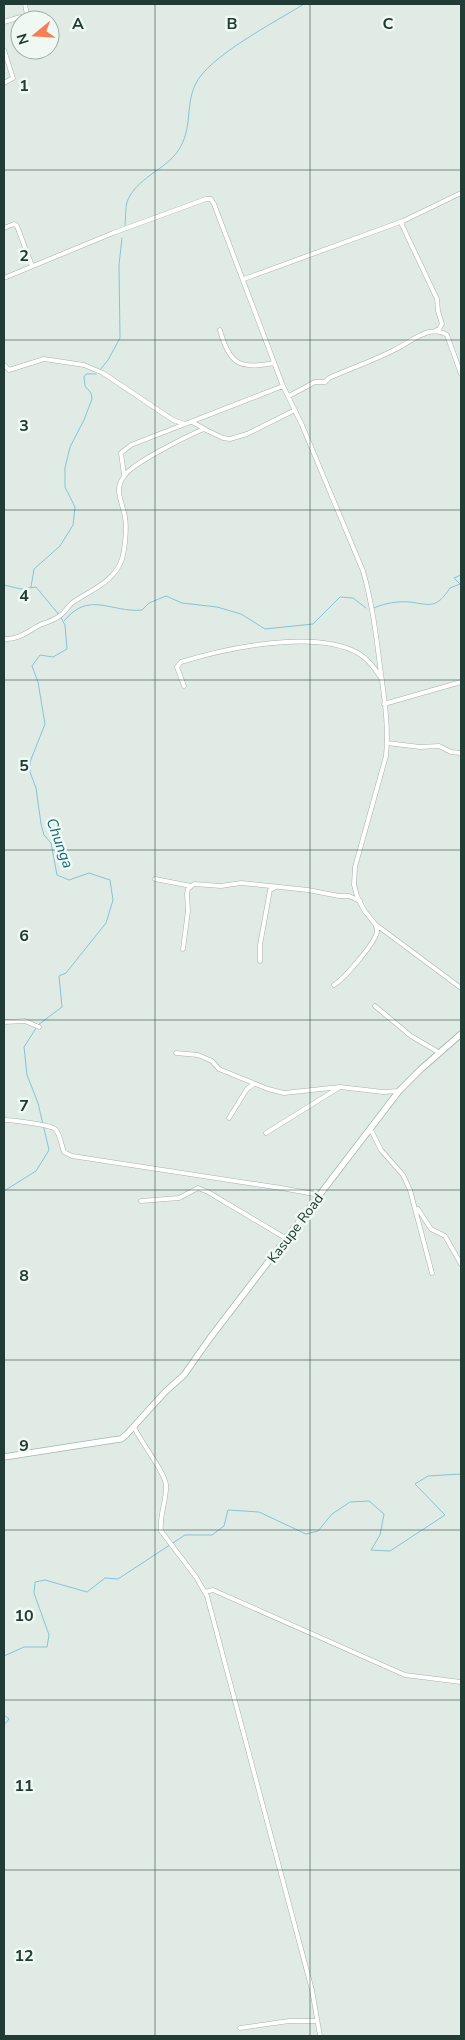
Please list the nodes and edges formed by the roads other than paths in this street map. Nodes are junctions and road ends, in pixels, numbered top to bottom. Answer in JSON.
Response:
{"nodes":[{"id":1,"x":25,"y":4,"type":"edge"},
{"id":2,"x":4,"y":22,"type":"edge"},
{"id":3,"x":4,"y":50,"type":"edge"},
{"id":4,"x":4,"y":83,"type":"edge"},
{"id":5,"x":461,"y":193,"type":"edge"},
{"id":6,"x":403,"y":221,"type":"junction"},
{"id":7,"x":4,"y":228,"type":"edge"},
{"id":8,"x":32,"y":266,"type":"junction"},
{"id":9,"x":4,"y":278,"type":"edge"},
{"id":10,"x":244,"y":279,"type":"junction"},
{"id":11,"x":220,"y":330,"type":"dead end"},
{"id":12,"x":435,"y":331,"type":"junction"},
{"id":13,"x":274,"y":363,"type":"junction"},
{"id":14,"x":4,"y":365,"type":"edge"},
{"id":15,"x":461,"y":374,"type":"edge"},
{"id":16,"x":283,"y":386,"type":"junction"},
{"id":17,"x":289,"y":396,"type":"junction"},
{"id":18,"x":295,"y":410,"type":"junction"},
{"id":19,"x":192,"y":422,"type":"junction"},
{"id":20,"x":185,"y":424,"type":"junction"},
{"id":21,"x":206,"y":429,"type":"junction"},
{"id":22,"x":124,"y":475,"type":"junction"},
{"id":23,"x":5,"y":640,"type":"edge"},
{"id":24,"x":382,"y":680,"type":"junction"},
{"id":25,"x":461,"y":682,"type":"edge"},
{"id":26,"x":184,"y":686,"type":"dead end"},
{"id":27,"x":384,"y":704,"type":"junction"},
{"id":28,"x":387,"y":743,"type":"junction"},
{"id":29,"x":461,"y":753,"type":"edge"},
{"id":30,"x":155,"y":879,"type":"dead end"},
{"id":31,"x":191,"y":886,"type":"junction"},
{"id":32,"x":278,"y":886,"type":"junction"},
{"id":33,"x":360,"y":901,"type":"junction"},
{"id":34,"x":376,"y":924,"type":"junction"},
{"id":35,"x":183,"y":949,"type":"dead end"},
{"id":36,"x":260,"y":962,"type":"dead end"},
{"id":37,"x":334,"y":985,"type":"dead end"},
{"id":38,"x":461,"y":988,"type":"edge"},
{"id":39,"x":375,"y":1006,"type":"dead end"},
{"id":40,"x":4,"y":1022,"type":"edge"},
{"id":41,"x":37,"y":1026,"type":"dead end"},
{"id":42,"x":461,"y":1034,"type":"edge"},
{"id":43,"x":176,"y":1053,"type":"dead end"},
{"id":44,"x":440,"y":1053,"type":"junction"},
{"id":45,"x":254,"y":1084,"type":"junction"},
{"id":46,"x":340,"y":1088,"type":"junction"},
{"id":47,"x":400,"y":1091,"type":"junction"},
{"id":48,"x":229,"y":1118,"type":"dead end"},
{"id":49,"x":4,"y":1120,"type":"edge"},
{"id":50,"x":371,"y":1130,"type":"junction"},
{"id":51,"x":266,"y":1133,"type":"dead end"},
{"id":52,"x":320,"y":1195,"type":"junction"},
{"id":53,"x":141,"y":1201,"type":"dead end"},
{"id":54,"x":414,"y":1202,"type":"junction"},
{"id":55,"x":287,"y":1239,"type":"junction"},
{"id":56,"x":461,"y":1264,"type":"edge"},
{"id":57,"x":432,"y":1273,"type":"dead end"},
{"id":58,"x":134,"y":1427,"type":"junction"},
{"id":59,"x":4,"y":1457,"type":"edge"},
{"id":60,"x":205,"y":1592,"type":"junction"},
{"id":61,"x":461,"y":1682,"type":"edge"},
{"id":62,"x":317,"y":2020,"type":"junction"},
{"id":63,"x":240,"y":2028,"type":"dead end"},
{"id":64,"x":320,"y":2036,"type":"edge"}],
"edges":[{"from":1,"to":2,"type":"street"},
{"from":3,"to":4,"type":"street"},
{"from":5,"to":6,"type":"street"},
{"from":6,"to":10,"type":"street"},
{"from":6,"to":12,"type":"street"},
{"from":7,"to":8,"type":"street"},
{"from":8,"to":9,"type":"street"},
{"from":8,"to":10,"type":"street"},
{"from":10,"to":13,"type":"street"},
{"from":11,"to":13,"type":"street"},
{"from":12,"to":15,"type":"street"},
{"from":12,"to":17,"type":"street"},
{"from":13,"to":16,"type":"street"},
{"from":14,"to":20,"type":"street"},
{"from":16,"to":17,"type":"street"},
{"from":16,"to":19,"type":"street"},
{"from":17,"to":18,"type":"street"},
{"from":18,"to":21,"type":"street"},
{"from":18,"to":24,"type":"street"},
{"from":19,"to":20,"type":"street"},
{"from":19,"to":21,"type":"street"},
{"from":20,"to":22,"type":"street"},
{"from":21,"to":22,"type":"street"},
{"from":22,"to":23,"type":"street"},
{"from":24,"to":26,"type":"street"},
{"from":24,"to":27,"type":"street"},
{"from":25,"to":27,"type":"street"},
{"from":27,"to":28,"type":"street"},
{"from":28,"to":29,"type":"street"},
{"from":28,"to":33,"type":"street"},
{"from":30,"to":31,"type":"street"},
{"from":31,"to":32,"type":"street"},
{"from":31,"to":35,"type":"street"},
{"from":32,"to":33,"type":"street"},
{"from":32,"to":36,"type":"street"},
{"from":33,"to":34,"type":"street"},
{"from":34,"to":37,"type":"street"},
{"from":34,"to":38,"type":"street"},
{"from":39,"to":44,"type":"street"},
{"from":40,"to":41,"type":"street"},
{"from":42,"to":44,"type":"street","name":"Kasupe Road"},
{"from":43,"to":45,"type":"street"},
{"from":44,"to":47,"type":"street","name":"Kasupe Road"},
{"from":45,"to":46,"type":"street"},
{"from":45,"to":48,"type":"street"},
{"from":46,"to":47,"type":"street"},
{"from":46,"to":51,"type":"street"},
{"from":47,"to":50,"type":"street","name":"Kasupe Road"},
{"from":49,"to":52,"type":"street"},
{"from":50,"to":52,"type":"street","name":"Kasupe Road"},
{"from":50,"to":54,"type":"street"},
{"from":52,"to":55,"type":"street","name":"Kasupe Road"},
{"from":53,"to":55,"type":"street"},
{"from":54,"to":56,"type":"street"},
{"from":54,"to":57,"type":"street"},
{"from":55,"to":58,"type":"street","name":"Kasupe Road"},
{"from":58,"to":59,"type":"street","name":"Kasupe Road"},
{"from":58,"to":60,"type":"street"},
{"from":60,"to":61,"type":"street"},
{"from":60,"to":62,"type":"street"},
{"from":62,"to":63,"type":"street"},
{"from":62,"to":64,"type":"street"}]}
